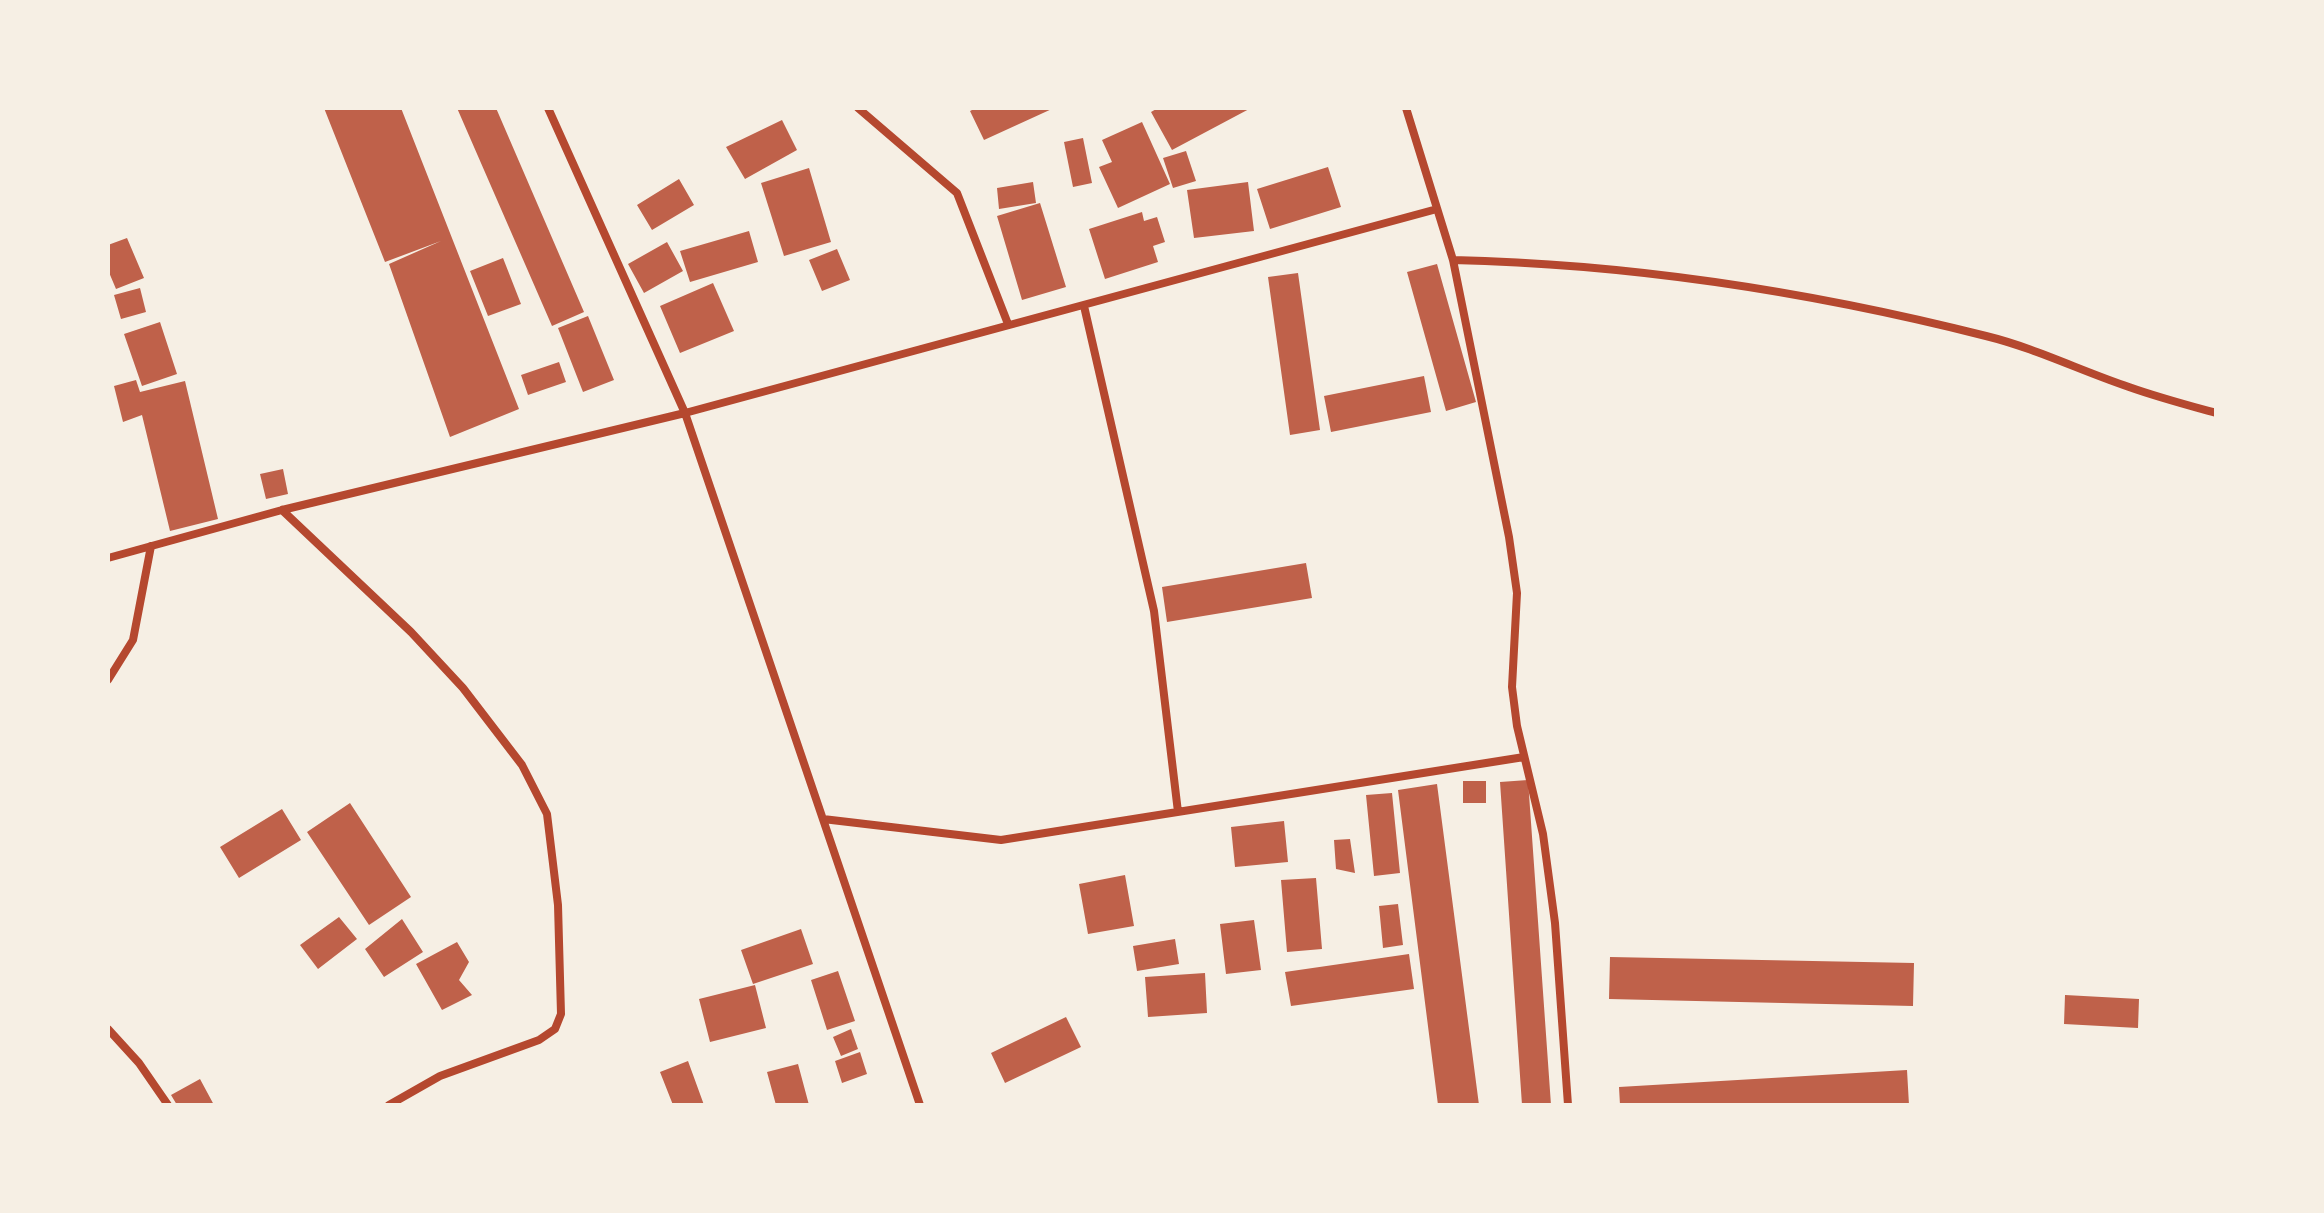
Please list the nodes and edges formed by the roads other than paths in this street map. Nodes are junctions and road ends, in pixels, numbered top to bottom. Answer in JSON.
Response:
{"nodes":[{"id":1,"x":548,"y":108,"type":"edge"},
{"id":2,"x":858,"y":108,"type":"edge"},
{"id":3,"x":1406,"y":108,"type":"edge"},
{"id":4,"x":1437,"y":209,"type":"junction"},
{"id":5,"x":1453,"y":260,"type":"junction"},
{"id":6,"x":1084,"y":306,"type":"junction"},
{"id":7,"x":1008,"y":324,"type":"junction"},
{"id":8,"x":685,"y":413,"type":"junction"},
{"id":9,"x":2216,"y":413,"type":"edge"},
{"id":10,"x":282,"y":510,"type":"junction"},
{"id":11,"x":151,"y":546,"type":"junction"},
{"id":12,"x":108,"y":558,"type":"edge"},
{"id":13,"x":108,"y":680,"type":"edge"},
{"id":14,"x":1524,"y":757,"type":"junction"},
{"id":15,"x":1178,"y":812,"type":"junction"},
{"id":16,"x":823,"y":819,"type":"junction"},
{"id":17,"x":108,"y":1029,"type":"edge"},
{"id":18,"x":168,"y":1105,"type":"edge"},
{"id":19,"x":389,"y":1105,"type":"edge"},
{"id":20,"x":920,"y":1105,"type":"edge"},
{"id":21,"x":1568,"y":1105,"type":"edge"}],
"edges":[{"from":1,"to":8,"type":"street"},
{"from":2,"to":7,"type":"street"},
{"from":3,"to":4,"type":"street"},
{"from":4,"to":5,"type":"street"},
{"from":4,"to":6,"type":"street"},
{"from":5,"to":9,"type":"street"},
{"from":5,"to":14,"type":"street"},
{"from":6,"to":7,"type":"street"},
{"from":6,"to":15,"type":"street"},
{"from":7,"to":8,"type":"street"},
{"from":8,"to":10,"type":"street"},
{"from":8,"to":16,"type":"street"},
{"from":10,"to":11,"type":"street"},
{"from":10,"to":19,"type":"street"},
{"from":11,"to":12,"type":"street"},
{"from":11,"to":13,"type":"street"},
{"from":14,"to":15,"type":"street"},
{"from":14,"to":21,"type":"street"},
{"from":15,"to":16,"type":"street"},
{"from":16,"to":20,"type":"street"},
{"from":17,"to":18,"type":"street"}]}
